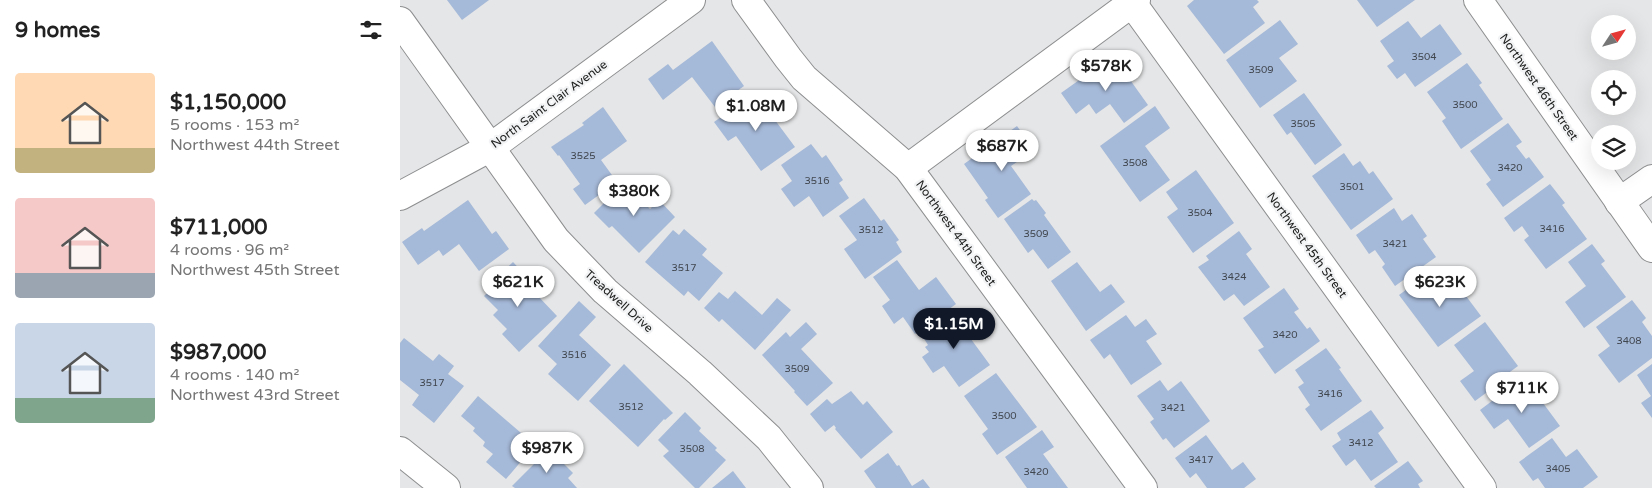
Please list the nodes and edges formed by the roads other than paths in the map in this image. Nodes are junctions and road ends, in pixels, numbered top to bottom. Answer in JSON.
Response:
{"nodes":[{"id":1,"x":691,"y":0,"type":"edge"},
{"id":2,"x":746,"y":0,"type":"edge"},
{"id":3,"x":1478,"y":0,"type":"edge"},
{"id":4,"x":1134,"y":1,"type":"edge"},
{"id":5,"x":400,"y":21,"type":"edge"},
{"id":6,"x":491,"y":147,"type":"junction"},
{"id":7,"x":908,"y":168,"type":"junction"},
{"id":8,"x":1652,"y":179,"type":"edge"},
{"id":9,"x":400,"y":196,"type":"edge"},
{"id":10,"x":1619,"y":202,"type":"junction"},
{"id":11,"x":1652,"y":248,"type":"edge"},
{"id":12,"x":400,"y":451,"type":"edge"},
{"id":13,"x":446,"y":488,"type":"edge"},
{"id":14,"x":809,"y":488,"type":"edge"},
{"id":15,"x":1142,"y":488,"type":"edge"},
{"id":16,"x":1482,"y":488,"type":"edge"}],
"edges":[{"from":1,"to":6,"type":"street","name":"North Saint Clair Avenue"},
{"from":2,"to":7,"type":"street","name":"Northwest 44th Street"},
{"from":3,"to":10,"type":"street","name":"Northwest 46th Street"},
{"from":4,"to":7,"type":"street"},
{"from":4,"to":16,"type":"street","name":"Northwest 45th Street"},
{"from":5,"to":6,"type":"street","name":"Treadwell Drive"},
{"from":6,"to":9,"type":"street","name":"North Saint Clair Avenue"},
{"from":6,"to":14,"type":"street","name":"Treadwell Drive"},
{"from":7,"to":15,"type":"street","name":"Northwest 44th Street"},
{"from":8,"to":10,"type":"street"},
{"from":10,"to":11,"type":"street","name":"Northwest 46th Street"},
{"from":12,"to":13,"type":"street"}]}
